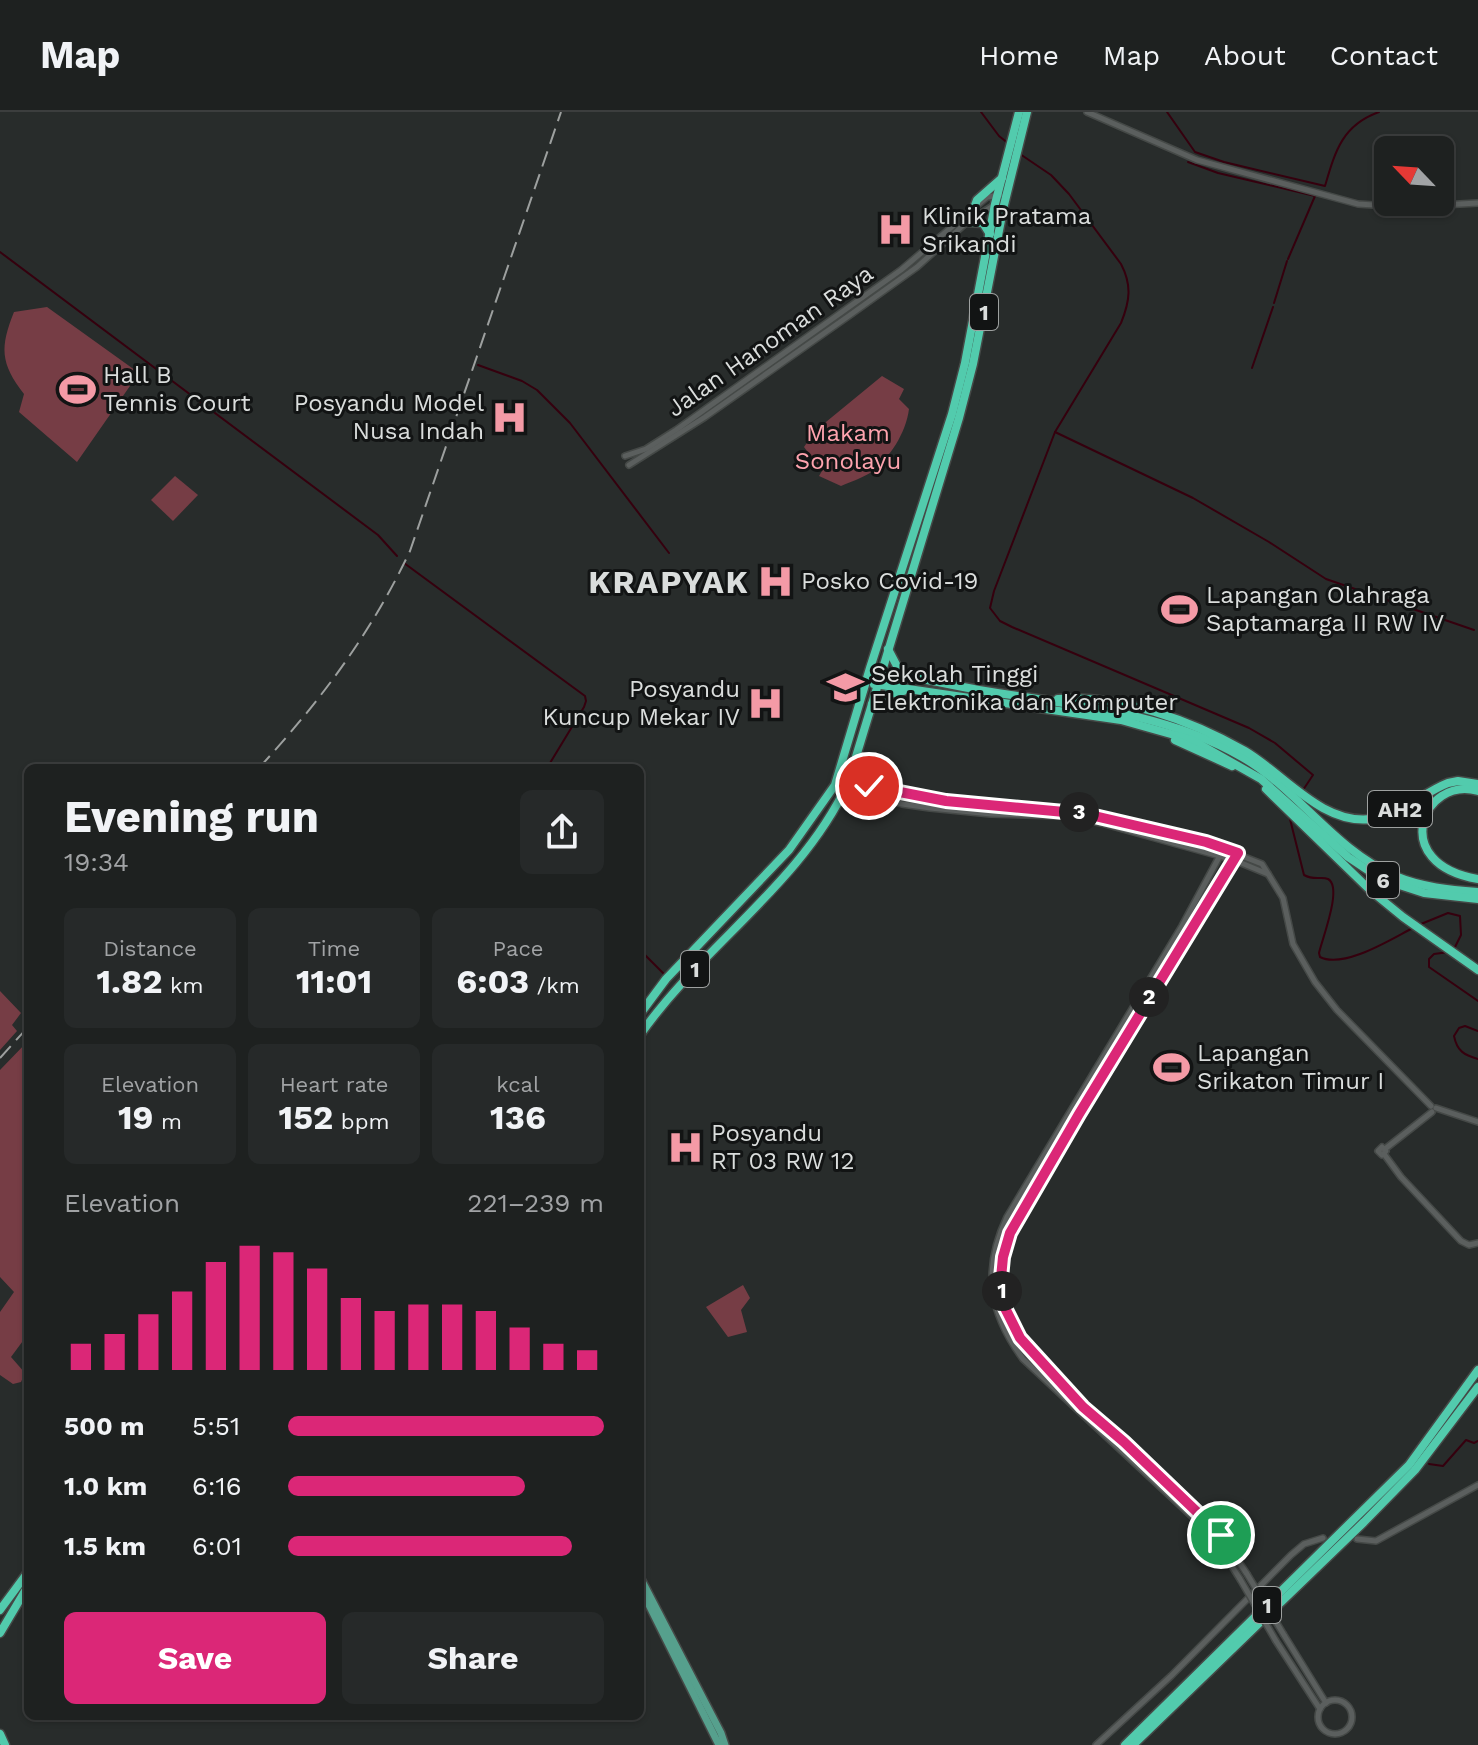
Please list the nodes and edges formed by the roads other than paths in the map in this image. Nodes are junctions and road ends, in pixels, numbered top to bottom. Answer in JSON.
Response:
{"nodes":[{"id":1,"x":1019,"y":112,"type":"edge"},
{"id":2,"x":1027,"y":112,"type":"edge"},
{"id":3,"x":1087,"y":112,"type":"edge"},
{"id":4,"x":1016,"y":139,"type":"junction"},
{"id":5,"x":1012,"y":156,"type":"junction"},
{"id":6,"x":1002,"y":178,"type":"junction"},
{"id":7,"x":1001,"y":200,"type":"junction"},
{"id":8,"x":1478,"y":203,"type":"edge"},
{"id":9,"x":974,"y":208,"type":"junction"},
{"id":10,"x":967,"y":222,"type":"junction"},
{"id":11,"x":990,"y":234,"type":"junction"},
{"id":12,"x":625,"y":456,"type":"dead end"},
{"id":13,"x":629,"y":465,"type":"dead end"},
{"id":14,"x":888,"y":648,"type":"junction"},
{"id":15,"x":880,"y":674,"type":"junction"},
{"id":16,"x":867,"y":679,"type":"junction"},
{"id":17,"x":913,"y":679,"type":"junction"},
{"id":18,"x":877,"y":685,"type":"junction"},
{"id":19,"x":920,"y":690,"type":"junction"},
{"id":20,"x":871,"y":706,"type":"junction"},
{"id":21,"x":842,"y":782,"type":"junction"},
{"id":22,"x":1478,"y":784,"type":"edge"},
{"id":23,"x":1478,"y":791,"type":"edge"},
{"id":24,"x":1284,"y":792,"type":"junction"},
{"id":25,"x":1310,"y":816,"type":"junction"},
{"id":26,"x":1224,"y":848,"type":"junction"},
{"id":27,"x":1238,"y":853,"type":"junction"},
{"id":28,"x":1220,"y":856,"type":"junction"},
{"id":29,"x":1234,"y":860,"type":"junction"},
{"id":30,"x":1269,"y":875,"type":"junction"},
{"id":31,"x":1478,"y":879,"type":"edge"},
{"id":32,"x":1478,"y":892,"type":"edge"},
{"id":33,"x":1478,"y":899,"type":"edge"},
{"id":34,"x":1478,"y":970,"type":"edge"},
{"id":35,"x":644,"y":1009,"type":"edge"},
{"id":36,"x":644,"y":1030,"type":"edge"},
{"id":37,"x":1433,"y":1108,"type":"junction"},
{"id":38,"x":1478,"y":1122,"type":"edge"},
{"id":39,"x":1478,"y":1243,"type":"edge"},
{"id":40,"x":1478,"y":1370,"type":"edge"},
{"id":41,"x":1478,"y":1387,"type":"edge"},
{"id":42,"x":1412,"y":1468,"type":"junction"},
{"id":43,"x":1478,"y":1485,"type":"edge"},
{"id":44,"x":1323,"y":1538,"type":"dead end"},
{"id":45,"x":1357,"y":1539,"type":"dead end"},
{"id":46,"x":24,"y":1577,"type":"edge"},
{"id":47,"x":644,"y":1585,"type":"edge"},
{"id":48,"x":24,"y":1593,"type":"edge"},
{"id":49,"x":644,"y":1596,"type":"edge"},
{"id":50,"x":0,"y":1610,"type":"edge"},
{"id":51,"x":0,"y":1633,"type":"edge"},
{"id":52,"x":1326,"y":1703,"type":"junction"},
{"id":53,"x":1320,"y":1709,"type":"junction"},
{"id":54,"x":0,"y":1734,"type":"edge"},
{"id":55,"x":5,"y":1745,"type":"edge"},
{"id":56,"x":722,"y":1745,"type":"edge"},
{"id":57,"x":1096,"y":1745,"type":"edge"},
{"id":58,"x":1125,"y":1745,"type":"edge"},
{"id":59,"x":1133,"y":1745,"type":"edge"}],
"edges":[{"from":1,"to":4,"type":"highway","number":"1"},
{"from":2,"to":4,"type":"highway","number":"1"},
{"from":3,"to":8,"type":"street"},
{"from":4,"to":5,"type":"highway","number":"1"},
{"from":5,"to":6,"type":"highway","number":"1"},
{"from":5,"to":7,"type":"highway","number":"1"},
{"from":6,"to":7,"type":"highway","number":"1"},
{"from":6,"to":9,"type":"highway"},
{"from":7,"to":9,"type":"street","name":"Jalan Hanoman Raya"},
{"from":7,"to":10,"type":"street","name":"Jalan Hanoman Raya"},
{"from":7,"to":11,"type":"highway","number":"1"},
{"from":7,"to":14,"type":"highway","number":"1"},
{"from":9,"to":12,"type":"street","name":"Jalan Hanoman Raya"},
{"from":10,"to":11,"type":"highway"},
{"from":10,"to":13,"type":"street","name":"Jalan Hanoman Raya"},
{"from":11,"to":16,"type":"highway","number":"1"},
{"from":14,"to":15,"type":"highway","number":"1"},
{"from":14,"to":17,"type":"highway"},
{"from":15,"to":16,"type":"highway","number":"6"},
{"from":15,"to":17,"type":"highway","number":"6"},
{"from":15,"to":18,"type":"highway","number":"1"},
{"from":16,"to":18,"type":"highway","number":"6"},
{"from":16,"to":21,"type":"highway","number":"1"},
{"from":17,"to":24,"type":"highway","number":"6"},
{"from":18,"to":19,"type":"highway","number":"6"},
{"from":18,"to":20,"type":"highway","number":"1"},
{"from":19,"to":20,"type":"highway"},
{"from":19,"to":24,"type":"highway","number":"6"},
{"from":20,"to":21,"type":"highway","number":"1"},
{"from":21,"to":26,"type":"street"},
{"from":21,"to":28,"type":"street"},
{"from":21,"to":35,"type":"highway","number":"1"},
{"from":21,"to":36,"type":"highway","number":"1"},
{"from":22,"to":24,"type":"highway","number":"AH2"},
{"from":23,"to":31,"type":"highway"},
{"from":24,"to":25,"type":"highway","number":"6"},
{"from":24,"to":34,"type":"highway"},
{"from":25,"to":32,"type":"highway","number":"6"},
{"from":25,"to":33,"type":"highway","number":"6"},
{"from":26,"to":27,"type":"street"},
{"from":26,"to":28,"type":"street"},
{"from":27,"to":29,"type":"street"},
{"from":27,"to":30,"type":"street"},
{"from":28,"to":29,"type":"street"},
{"from":28,"to":53,"type":"street","bridge":true},
{"from":29,"to":30,"type":"street"},
{"from":29,"to":52,"type":"street","bridge":true},
{"from":30,"to":37,"type":"street"},
{"from":37,"to":38,"type":"street"},
{"from":37,"to":39,"type":"street"},
{"from":40,"to":42,"type":"highway","number":"1"},
{"from":41,"to":42,"type":"highway","number":"1"},
{"from":42,"to":58,"type":"highway","number":"1"},
{"from":42,"to":59,"type":"highway","number":"1"},
{"from":43,"to":45,"type":"street"},
{"from":44,"to":57,"type":"street"},
{"from":46,"to":50,"type":"highway"},
{"from":47,"to":56,"type":"main road"},
{"from":48,"to":51,"type":"highway"},
{"from":49,"to":56,"type":"main road"},
{"from":52,"to":53,"type":"street"},
{"from":52,"to":53,"type":"street"},
{"from":54,"to":55,"type":"highway"}]}
